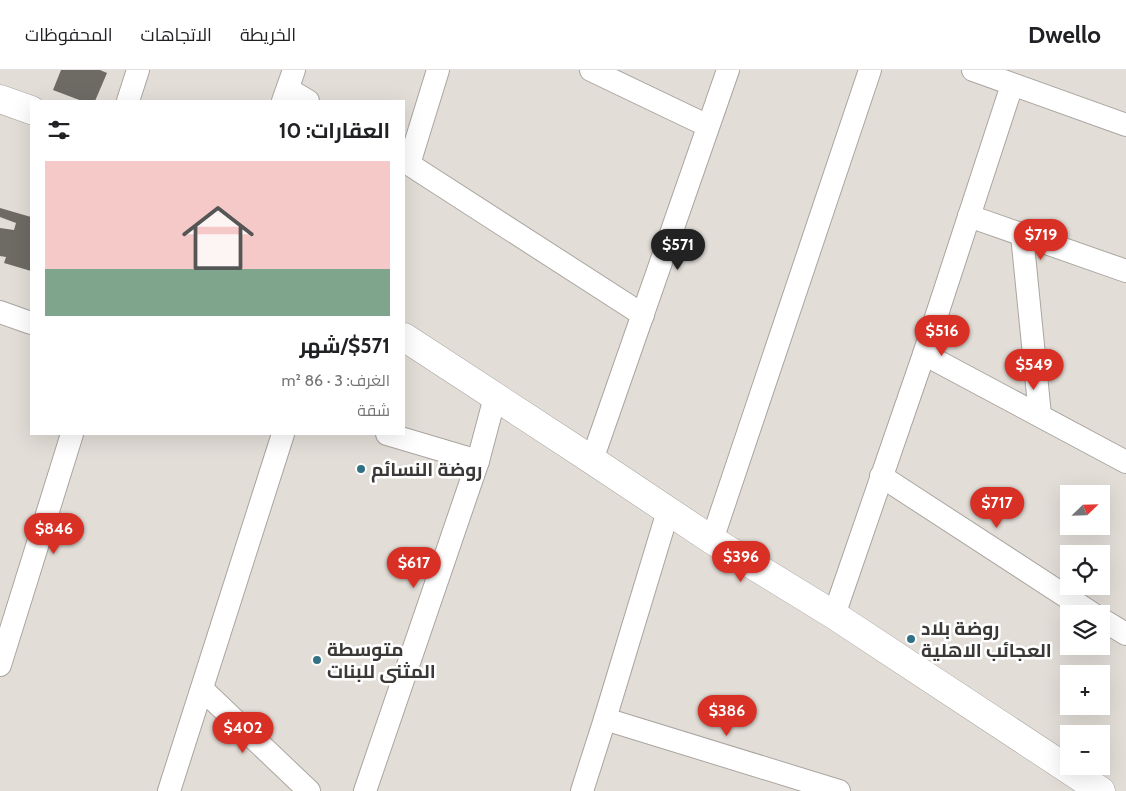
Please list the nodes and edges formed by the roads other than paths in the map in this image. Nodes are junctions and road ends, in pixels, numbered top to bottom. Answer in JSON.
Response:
{"nodes":[{"id":1,"x":138,"y":70,"type":"edge"},
{"id":2,"x":438,"y":70,"type":"edge"},
{"id":3,"x":591,"y":70,"type":"edge"},
{"id":4,"x":728,"y":70,"type":"edge"},
{"id":5,"x":870,"y":70,"type":"edge"},
{"id":6,"x":973,"y":70,"type":"edge"},
{"id":7,"x":1012,"y":85,"type":"junction"},
{"id":8,"x":289,"y":87,"type":"edge"},
{"id":9,"x":0,"y":99,"type":"edge"},
{"id":10,"x":128,"y":100,"type":"edge"},
{"id":11,"x":307,"y":100,"type":"edge"},
{"id":12,"x":30,"y":110,"type":"edge"},
{"id":13,"x":1126,"y":125,"type":"edge"},
{"id":14,"x":708,"y":126,"type":"junction"},
{"id":15,"x":406,"y":162,"type":"edge"},
{"id":16,"x":969,"y":216,"type":"junction"},
{"id":17,"x":1022,"y":235,"type":"junction"},
{"id":18,"x":1126,"y":271,"type":"edge"},
{"id":19,"x":0,"y":312,"type":"edge"},
{"id":20,"x":643,"y":315,"type":"junction"},
{"id":21,"x":30,"y":323,"type":"edge"},
{"id":22,"x":405,"y":338,"type":"edge"},
{"id":23,"x":924,"y":354,"type":"junction"},
{"id":24,"x":495,"y":397,"type":"junction"},
{"id":25,"x":1040,"y":415,"type":"junction"},
{"id":26,"x":72,"y":435,"type":"edge"},
{"id":27,"x":283,"y":435,"type":"edge"},
{"id":28,"x":390,"y":435,"type":"edge"},
{"id":29,"x":592,"y":460,"type":"junction"},
{"id":30,"x":478,"y":461,"type":"junction"},
{"id":31,"x":1126,"y":462,"type":"edge"},
{"id":32,"x":881,"y":476,"type":"junction"},
{"id":33,"x":668,"y":511,"type":"junction"},
{"id":34,"x":712,"y":540,"type":"junction"},
{"id":35,"x":1079,"y":605,"type":"edge"},
{"id":36,"x":834,"y":616,"type":"junction"},
{"id":37,"x":1110,"y":624,"type":"edge"},
{"id":38,"x":1126,"y":634,"type":"edge"},
{"id":39,"x":0,"y":665,"type":"edge"},
{"id":40,"x":202,"y":689,"type":"junction"},
{"id":41,"x":605,"y":719,"type":"junction"},
{"id":42,"x":169,"y":791,"type":"edge"},
{"id":43,"x":310,"y":791,"type":"edge"},
{"id":44,"x":365,"y":791,"type":"edge"},
{"id":45,"x":582,"y":791,"type":"edge"},
{"id":46,"x":839,"y":791,"type":"edge"},
{"id":47,"x":1101,"y":791,"type":"edge"}],
"edges":[{"from":1,"to":10,"type":"street"},
{"from":2,"to":15,"type":"street"},
{"from":3,"to":14,"type":"street"},
{"from":4,"to":14,"type":"street"},
{"from":5,"to":34,"type":"street"},
{"from":6,"to":7,"type":"street"},
{"from":7,"to":13,"type":"street"},
{"from":7,"to":16,"type":"street"},
{"from":8,"to":11,"type":"street"},
{"from":9,"to":12,"type":"street"},
{"from":14,"to":20,"type":"street"},
{"from":15,"to":20,"type":"street"},
{"from":16,"to":17,"type":"street"},
{"from":16,"to":23,"type":"street"},
{"from":17,"to":18,"type":"street"},
{"from":17,"to":25,"type":"street"},
{"from":19,"to":21,"type":"street"},
{"from":20,"to":29,"type":"street"},
{"from":22,"to":24,"type":"street"},
{"from":23,"to":25,"type":"street"},
{"from":23,"to":32,"type":"street"},
{"from":24,"to":29,"type":"street"},
{"from":24,"to":30,"type":"street"},
{"from":25,"to":31,"type":"street"},
{"from":26,"to":39,"type":"street"},
{"from":27,"to":40,"type":"street"},
{"from":28,"to":30,"type":"street"},
{"from":29,"to":33,"type":"street"},
{"from":30,"to":44,"type":"street"},
{"from":32,"to":35,"type":"street"},
{"from":32,"to":36,"type":"street"},
{"from":33,"to":34,"type":"street"},
{"from":33,"to":41,"type":"street"},
{"from":34,"to":36,"type":"street"},
{"from":36,"to":47,"type":"street"},
{"from":37,"to":38,"type":"street"},
{"from":40,"to":42,"type":"street"},
{"from":40,"to":43,"type":"street"},
{"from":41,"to":45,"type":"street"},
{"from":41,"to":46,"type":"street"}]}
